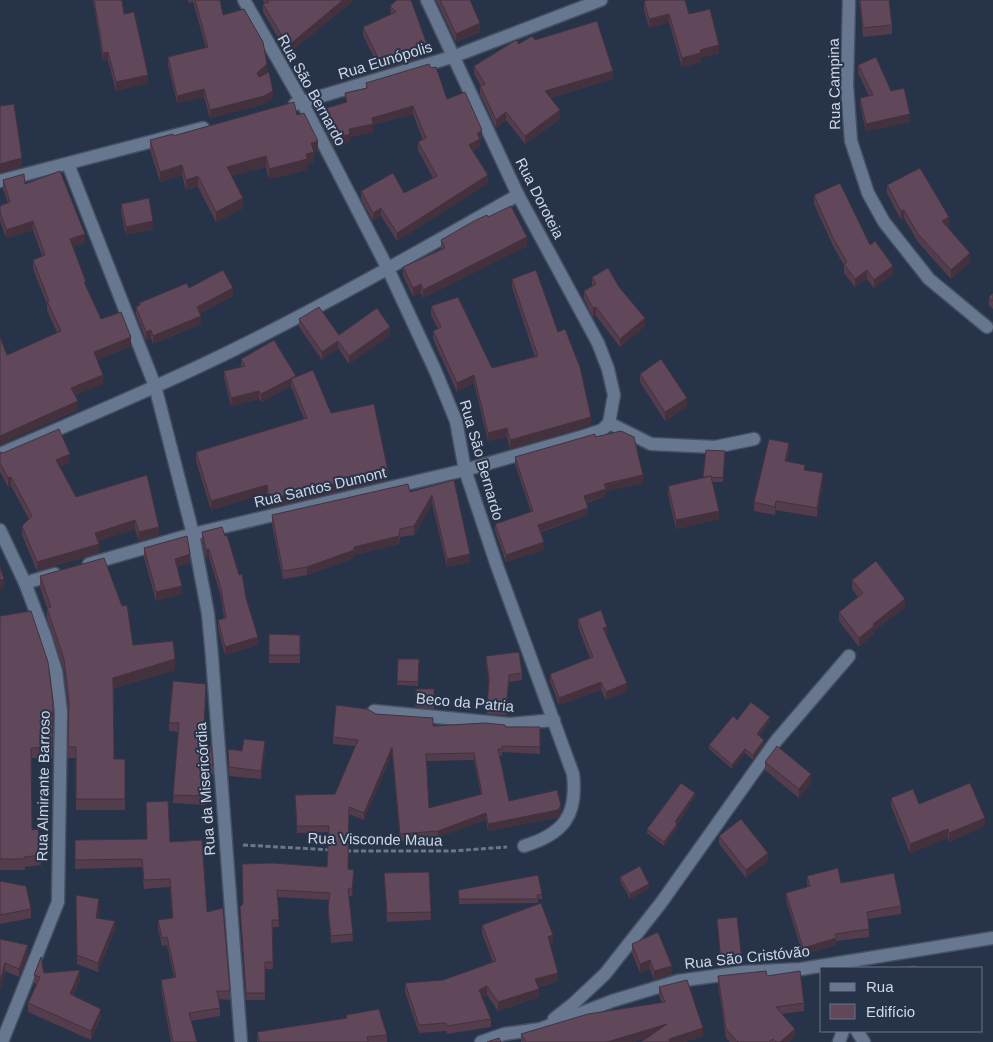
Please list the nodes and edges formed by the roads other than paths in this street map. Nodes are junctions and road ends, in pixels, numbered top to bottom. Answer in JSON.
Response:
{"nodes":[{"id":1,"x":244,"y":0,"type":"edge"},
{"id":2,"x":427,"y":0,"type":"edge"},
{"id":3,"x":601,"y":0,"type":"edge"},
{"id":4,"x":849,"y":0,"type":"edge"},
{"id":5,"x":455,"y":56,"type":"junction"},
{"id":6,"x":302,"y":102,"type":"junction"},
{"id":7,"x":283,"y":107,"type":"edge"},
{"id":8,"x":218,"y":124,"type":"edge"},
{"id":9,"x":68,"y":164,"type":"junction"},
{"id":10,"x":0,"y":181,"type":"edge"},
{"id":11,"x":518,"y":195,"type":"junction"},
{"id":12,"x":388,"y":269,"type":"junction"},
{"id":13,"x":987,"y":327,"type":"dead end"},
{"id":14,"x":155,"y":386,"type":"junction"},
{"id":15,"x":610,"y":417,"type":"junction"},
{"id":16,"x":754,"y":439,"type":"dead end"},
{"id":17,"x":0,"y":454,"type":"edge"},
{"id":18,"x":465,"y":470,"type":"junction"},
{"id":19,"x":0,"y":530,"type":"edge"},
{"id":20,"x":193,"y":534,"type":"junction"},
{"id":21,"x":25,"y":583,"type":"junction"},
{"id":22,"x":849,"y":656,"type":"dead end"},
{"id":23,"x":374,"y":711,"type":"edge"},
{"id":24,"x":554,"y":720,"type":"junction"},
{"id":25,"x":524,"y":846,"type":"road end"},
{"id":26,"x":993,"y":938,"type":"edge"},
{"id":27,"x":853,"y":965,"type":"edge"},
{"id":28,"x":827,"y":967,"type":"edge"},
{"id":29,"x":820,"y":968,"type":"edge"},
{"id":30,"x":540,"y":1029,"type":"junction"},
{"id":31,"x":2,"y":1042,"type":"edge"},
{"id":32,"x":241,"y":1042,"type":"edge"},
{"id":33,"x":481,"y":1042,"type":"edge"}],
"edges":[{"from":1,"to":6,"type":"street","name":"Rua São Bernardo"},
{"from":2,"to":5,"type":"street","name":"Rua Doroteia"},
{"from":3,"to":5,"type":"street","name":"Rua Eunópolis"},
{"from":4,"to":13,"type":"street","name":"Rua Campina"},
{"from":5,"to":6,"type":"street","name":"Rua Eunópolis"},
{"from":5,"to":11,"type":"street","name":"Rua Doroteia"},
{"from":6,"to":7,"type":"street","name":"Rua Eunópolis"},
{"from":6,"to":12,"type":"street","name":"Rua São Bernardo"},
{"from":8,"to":9,"type":"street"},
{"from":9,"to":10,"type":"street"},
{"from":9,"to":14,"type":"street"},
{"from":11,"to":12,"type":"street"},
{"from":11,"to":15,"type":"street","name":"Rua Doroteia"},
{"from":12,"to":14,"type":"street"},
{"from":12,"to":18,"type":"street","name":"Rua São Bernardo"},
{"from":14,"to":17,"type":"street"},
{"from":14,"to":20,"type":"street"},
{"from":15,"to":16,"type":"street"},
{"from":15,"to":18,"type":"street","name":"Rua Santos Dumont"},
{"from":18,"to":20,"type":"street","name":"Rua Santos Dumont"},
{"from":18,"to":24,"type":"street","name":"Rua São Bernardo"},
{"from":19,"to":21,"type":"street","name":"Rua Almirante Barroso"},
{"from":20,"to":21,"type":"street","name":"Rua Santos Dumont"},
{"from":20,"to":32,"type":"street","name":"Rua da Misericórdia"},
{"from":21,"to":31,"type":"street","name":"Rua Almirante Barroso"},
{"from":22,"to":30,"type":"street"},
{"from":23,"to":24,"type":"street","name":"Beco da Patria"},
{"from":24,"to":25,"type":"street","name":"Rua São Bernardo"},
{"from":26,"to":27,"type":"street","name":"Rua São Cristóvão"},
{"from":27,"to":28,"type":"street","name":"Rua São Cristóvão"},
{"from":29,"to":30,"type":"street","name":"Rua São Cristóvão"},
{"from":30,"to":33,"type":"street","name":"Rua São Cristóvão"}]}
